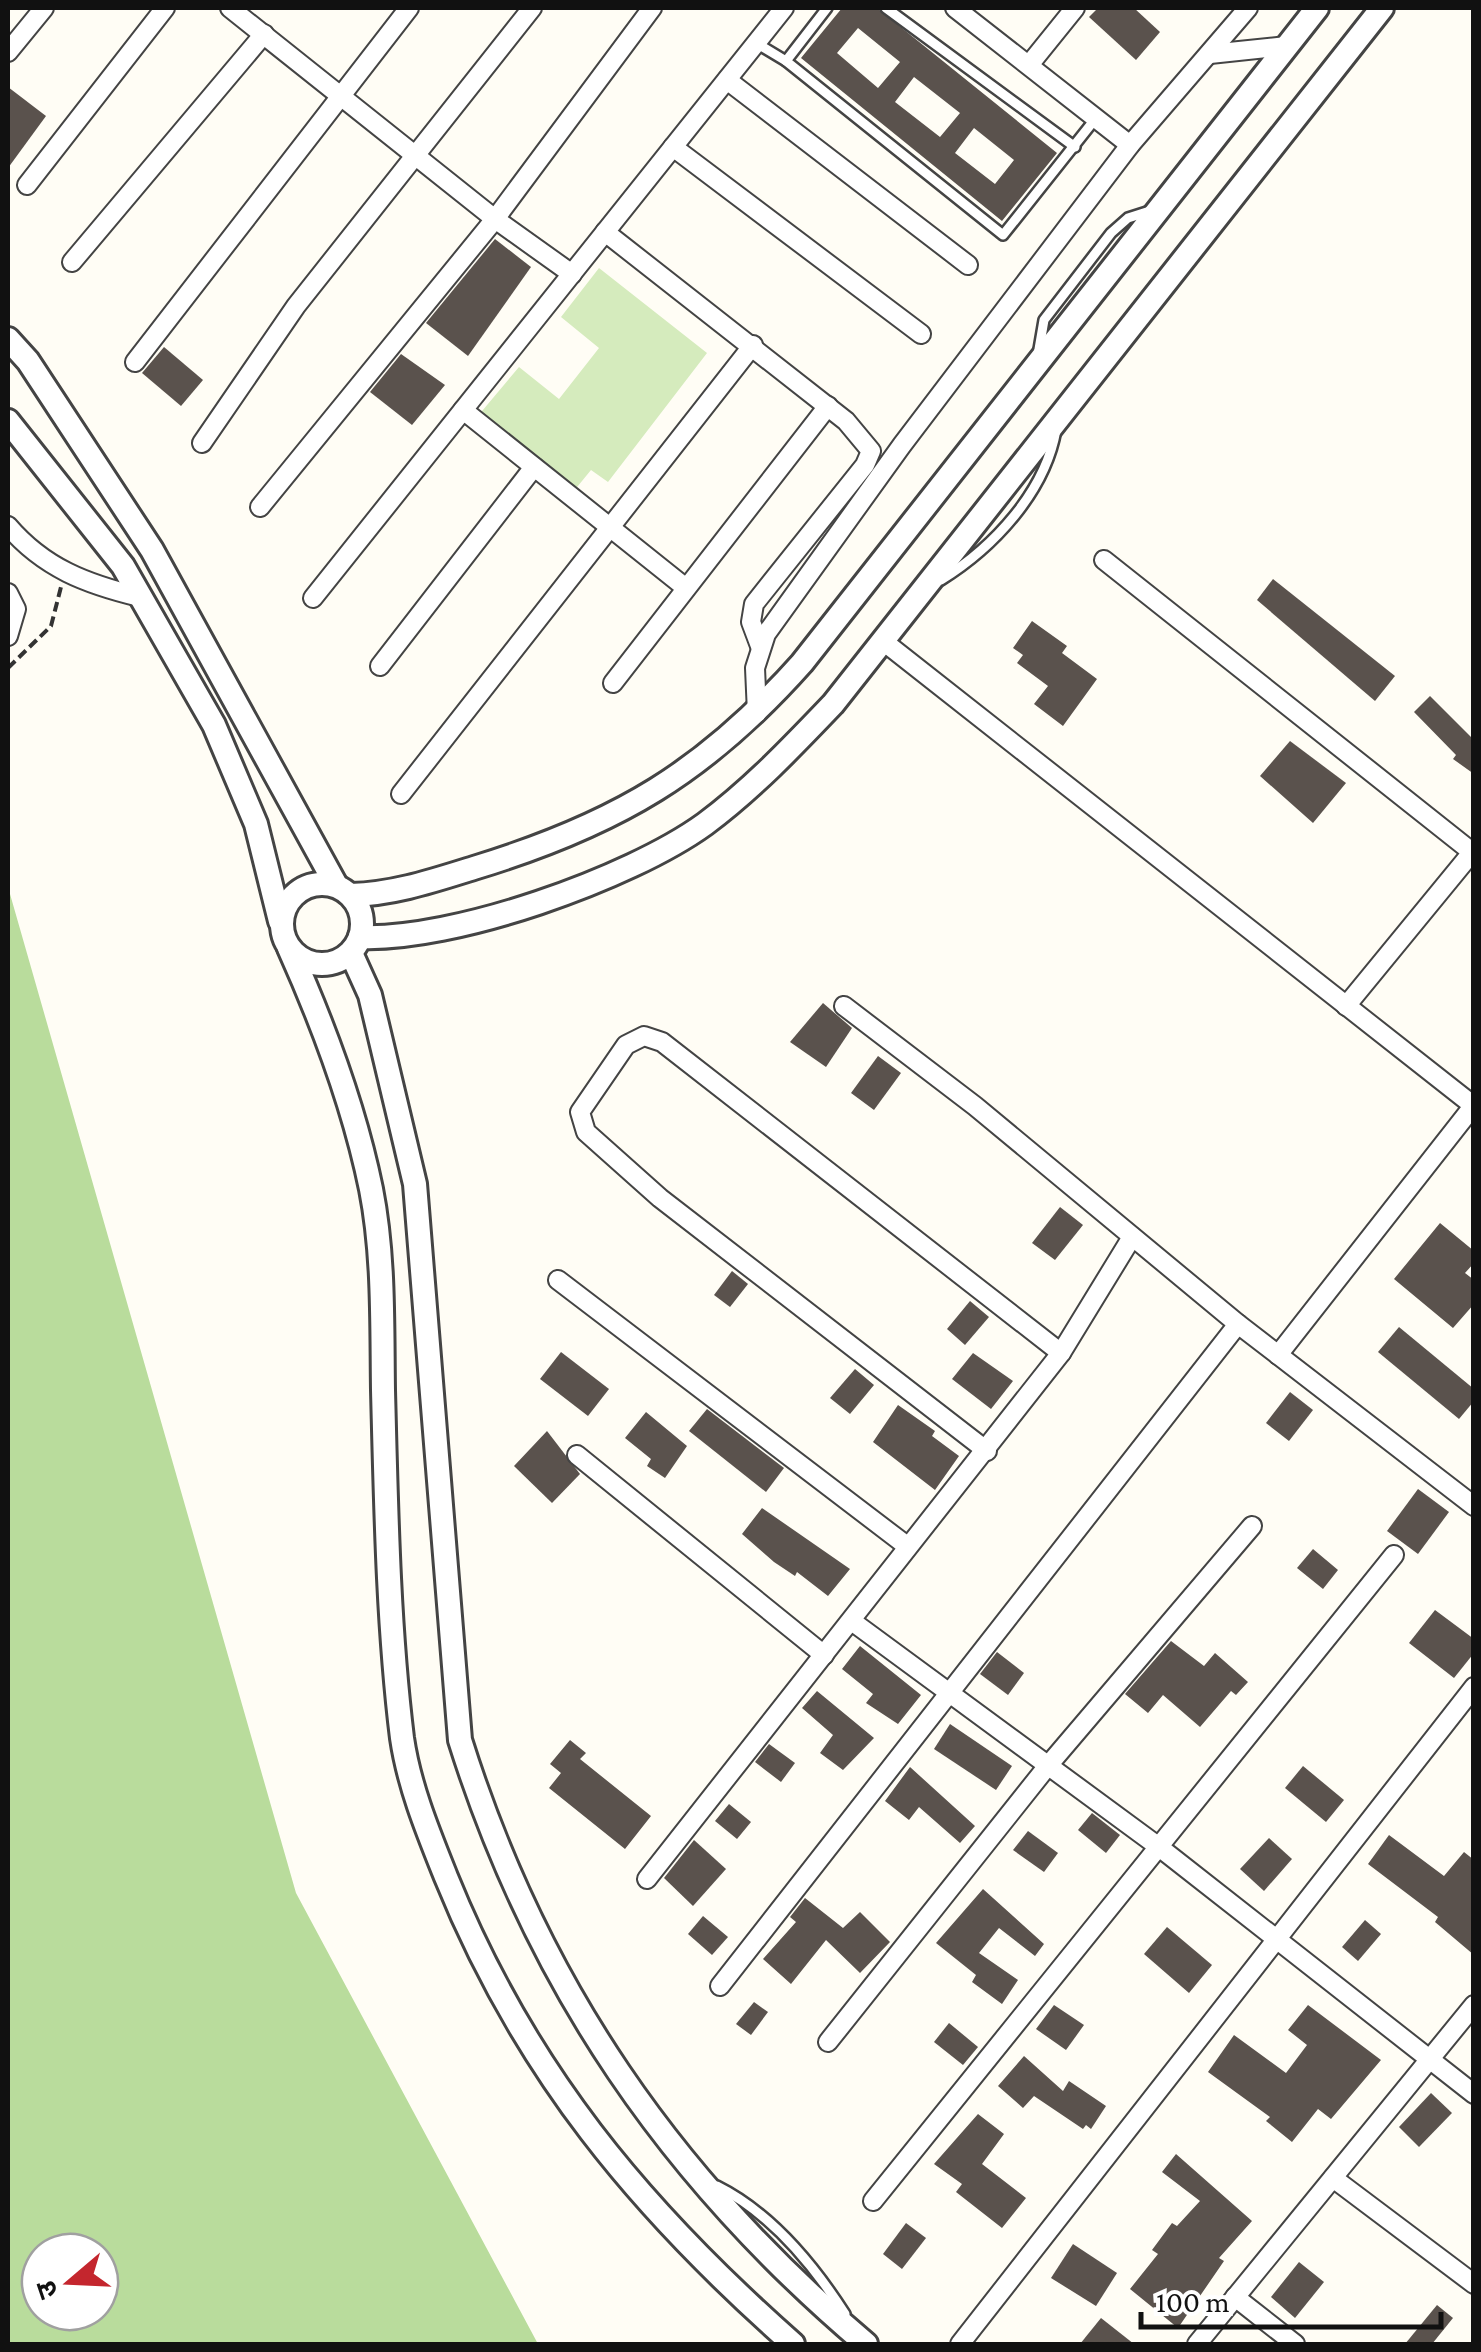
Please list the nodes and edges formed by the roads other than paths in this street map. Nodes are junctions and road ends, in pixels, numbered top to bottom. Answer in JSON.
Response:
{"nodes":[{"id":1,"x":44,"y":8,"type":"edge"},
{"id":2,"x":165,"y":8,"type":"edge"},
{"id":3,"x":230,"y":8,"type":"edge"},
{"id":4,"x":408,"y":8,"type":"edge"},
{"id":5,"x":532,"y":8,"type":"edge"},
{"id":6,"x":652,"y":8,"type":"edge"},
{"id":7,"x":784,"y":8,"type":"edge"},
{"id":8,"x":827,"y":8,"type":"edge"},
{"id":9,"x":886,"y":8,"type":"edge"},
{"id":10,"x":956,"y":8,"type":"edge"},
{"id":11,"x":1075,"y":8,"type":"edge"},
{"id":12,"x":1248,"y":8,"type":"edge"},
{"id":13,"x":1317,"y":8,"type":"edge"},
{"id":14,"x":1382,"y":8,"type":"edge"},
{"id":15,"x":264,"y":34,"type":"junction"},
{"id":16,"x":756,"y":43,"type":"junction"},
{"id":17,"x":1287,"y":46,"type":"junction"},
{"id":18,"x":8,"y":52,"type":"edge"},
{"id":19,"x":1210,"y":54,"type":"junction"},
{"id":20,"x":786,"y":61,"type":"junction"},
{"id":21,"x":1029,"y":65,"type":"junction"},
{"id":22,"x":727,"y":80,"type":"junction"},
{"id":23,"x":341,"y":94,"type":"junction"},
{"id":24,"x":1096,"y":118,"type":"junction"},
{"id":25,"x":1130,"y":144,"type":"junction"},
{"id":26,"x":1075,"y":146,"type":"junction"},
{"id":27,"x":673,"y":147,"type":"junction"},
{"id":28,"x":416,"y":153,"type":"junction"},
{"id":29,"x":26,"y":185,"type":"dead end"},
{"id":30,"x":495,"y":220,"type":"junction"},
{"id":31,"x":605,"y":232,"type":"junction"},
{"id":32,"x":72,"y":262,"type":"dead end"},
{"id":33,"x":968,"y":265,"type":"dead end"},
{"id":34,"x":572,"y":274,"type":"junction"},
{"id":35,"x":921,"y":334,"type":"dead end"},
{"id":36,"x":8,"y":339,"type":"edge"},
{"id":37,"x":753,"y":345,"type":"junction"},
{"id":38,"x":135,"y":362,"type":"dead end"},
{"id":39,"x":828,"y":406,"type":"junction"},
{"id":40,"x":463,"y":410,"type":"junction"},
{"id":41,"x":8,"y":421,"type":"edge"},
{"id":42,"x":202,"y":443,"type":"dead end"},
{"id":43,"x":534,"y":467,"type":"junction"},
{"id":44,"x":260,"y":507,"type":"dead end"},
{"id":45,"x":8,"y":526,"type":"edge"},
{"id":46,"x":610,"y":528,"type":"junction"},
{"id":47,"x":1104,"y":560,"type":"dead end"},
{"id":48,"x":686,"y":588,"type":"junction"},
{"id":49,"x":8,"y":593,"type":"edge"},
{"id":50,"x":140,"y":597,"type":"junction"},
{"id":51,"x":313,"y":598,"type":"dead end"},
{"id":52,"x":8,"y":636,"type":"edge"},
{"id":53,"x":883,"y":641,"type":"junction"},
{"id":54,"x":760,"y":646,"type":"junction"},
{"id":55,"x":380,"y":666,"type":"dead end"},
{"id":56,"x":613,"y":682,"type":"dead end"},
{"id":57,"x":758,"y":713,"type":"junction"},
{"id":58,"x":400,"y":794,"type":"dead end"},
{"id":59,"x":1473,"y":851,"type":"edge"},
{"id":60,"x":344,"y":890,"type":"junction"},
{"id":61,"x":280,"y":921,"type":"junction"},
{"id":62,"x":356,"y":945,"type":"junction"},
{"id":63,"x":289,"y":948,"type":"junction"},
{"id":64,"x":844,"y":1006,"type":"dead end"},
{"id":65,"x":1346,"y":1006,"type":"junction"},
{"id":66,"x":1473,"y":1106,"type":"edge"},
{"id":67,"x":1132,"y":1237,"type":"junction"},
{"id":68,"x":558,"y":1280,"type":"dead end"},
{"id":69,"x":1238,"y":1324,"type":"junction"},
{"id":70,"x":1062,"y":1353,"type":"junction"},
{"id":71,"x":1278,"y":1355,"type":"junction"},
{"id":72,"x":987,"y":1450,"type":"junction"},
{"id":73,"x":577,"y":1455,"type":"dead end"},
{"id":74,"x":1474,"y":1506,"type":"edge"},
{"id":75,"x":1252,"y":1526,"type":"dead end"},
{"id":76,"x":908,"y":1546,"type":"junction"},
{"id":77,"x":1394,"y":1554,"type":"dead end"},
{"id":78,"x":853,"y":1622,"type":"junction"},
{"id":79,"x":824,"y":1655,"type":"junction"},
{"id":80,"x":1474,"y":1686,"type":"edge"},
{"id":81,"x":951,"y":1697,"type":"junction"},
{"id":82,"x":1046,"y":1768,"type":"junction"},
{"id":83,"x":1159,"y":1847,"type":"junction"},
{"id":84,"x":647,"y":1878,"type":"dead end"},
{"id":85,"x":1280,"y":1941,"type":"junction"},
{"id":86,"x":720,"y":1986,"type":"dead end"},
{"id":87,"x":1474,"y":2005,"type":"edge"},
{"id":88,"x":828,"y":2042,"type":"dead end"},
{"id":89,"x":1431,"y":2058,"type":"junction"},
{"id":90,"x":1474,"y":2094,"type":"edge"},
{"id":91,"x":1333,"y":2178,"type":"junction"},
{"id":92,"x":873,"y":2201,"type":"dead end"},
{"id":93,"x":1474,"y":2284,"type":"edge"},
{"id":94,"x":1235,"y":2296,"type":"junction"},
{"id":95,"x":864,"y":2343,"type":"edge"},
{"id":96,"x":793,"y":2344,"type":"edge"},
{"id":97,"x":960,"y":2344,"type":"edge"},
{"id":98,"x":1197,"y":2344,"type":"edge"},
{"id":99,"x":1294,"y":2344,"type":"edge"}],
"edges":[{"from":1,"to":18,"type":"street"},
{"from":2,"to":29,"type":"street"},
{"from":3,"to":15,"type":"street"},
{"from":4,"to":23,"type":"street"},
{"from":5,"to":28,"type":"street"},
{"from":6,"to":30,"type":"street"},
{"from":7,"to":16,"type":"street"},
{"from":8,"to":20,"type":"lane"},
{"from":9,"to":26,"type":"lane"},
{"from":10,"to":21,"type":"street"},
{"from":11,"to":21,"type":"street"},
{"from":12,"to":19,"type":"street"},
{"from":13,"to":17,"type":"street"},
{"from":14,"to":53,"type":"street"},
{"from":15,"to":23,"type":"street"},
{"from":15,"to":32,"type":"street"},
{"from":16,"to":20,"type":"lane"},
{"from":16,"to":22,"type":"street"},
{"from":17,"to":19,"type":"street"},
{"from":17,"to":57,"type":"street"},
{"from":19,"to":25,"type":"street"},
{"from":20,"to":26,"type":"lane"},
{"from":21,"to":24,"type":"street"},
{"from":22,"to":27,"type":"street"},
{"from":22,"to":33,"type":"street"},
{"from":23,"to":28,"type":"street"},
{"from":23,"to":38,"type":"street"},
{"from":24,"to":25,"type":"street"},
{"from":24,"to":26,"type":"lane"},
{"from":25,"to":54,"type":"street"},
{"from":27,"to":31,"type":"street"},
{"from":27,"to":35,"type":"street"},
{"from":28,"to":30,"type":"street"},
{"from":28,"to":42,"type":"street"},
{"from":30,"to":34,"type":"street"},
{"from":30,"to":44,"type":"street"},
{"from":31,"to":34,"type":"street"},
{"from":31,"to":37,"type":"street"},
{"from":34,"to":40,"type":"street"},
{"from":36,"to":60,"type":"street"},
{"from":37,"to":39,"type":"street"},
{"from":37,"to":46,"type":"street"},
{"from":39,"to":48,"type":"street"},
{"from":39,"to":54,"type":"street"},
{"from":40,"to":43,"type":"street"},
{"from":40,"to":51,"type":"street"},
{"from":41,"to":50,"type":"street"},
{"from":43,"to":46,"type":"street"},
{"from":43,"to":55,"type":"street"},
{"from":45,"to":50,"type":"street"},
{"from":46,"to":48,"type":"street"},
{"from":46,"to":58,"type":"street"},
{"from":47,"to":59,"type":"street"},
{"from":48,"to":56,"type":"street"},
{"from":49,"to":52,"type":"street"},
{"from":50,"to":61,"type":"street"},
{"from":53,"to":62,"type":"street"},
{"from":53,"to":65,"type":"street"},
{"from":54,"to":57,"type":"street"},
{"from":57,"to":60,"type":"street"},
{"from":59,"to":65,"type":"street"},
{"from":60,"to":61,"type":"street"},
{"from":60,"to":62,"type":"street"},
{"from":61,"to":63,"type":"street"},
{"from":62,"to":63,"type":"street"},
{"from":62,"to":95,"type":"street"},
{"from":63,"to":96,"type":"street"},
{"from":64,"to":67,"type":"street"},
{"from":65,"to":66,"type":"street"},
{"from":66,"to":71,"type":"street"},
{"from":67,"to":69,"type":"street"},
{"from":67,"to":70,"type":"street"},
{"from":68,"to":76,"type":"street"},
{"from":69,"to":71,"type":"street"},
{"from":69,"to":81,"type":"street"},
{"from":70,"to":72,"type":"street"},
{"from":70,"to":72,"type":"street"},
{"from":71,"to":74,"type":"street"},
{"from":72,"to":76,"type":"street"},
{"from":73,"to":79,"type":"street"},
{"from":75,"to":82,"type":"street"},
{"from":76,"to":78,"type":"street"},
{"from":77,"to":83,"type":"street"},
{"from":78,"to":79,"type":"street"},
{"from":78,"to":81,"type":"street"},
{"from":79,"to":84,"type":"street"},
{"from":80,"to":85,"type":"street"},
{"from":81,"to":82,"type":"street"},
{"from":81,"to":86,"type":"street"},
{"from":82,"to":83,"type":"street"},
{"from":82,"to":88,"type":"street"},
{"from":83,"to":85,"type":"street"},
{"from":83,"to":92,"type":"street"},
{"from":85,"to":89,"type":"street"},
{"from":85,"to":97,"type":"street"},
{"from":87,"to":89,"type":"street"},
{"from":89,"to":90,"type":"street"},
{"from":89,"to":91,"type":"street"},
{"from":91,"to":93,"type":"street"},
{"from":91,"to":94,"type":"street"},
{"from":94,"to":98,"type":"street"},
{"from":94,"to":99,"type":"street"}]}
